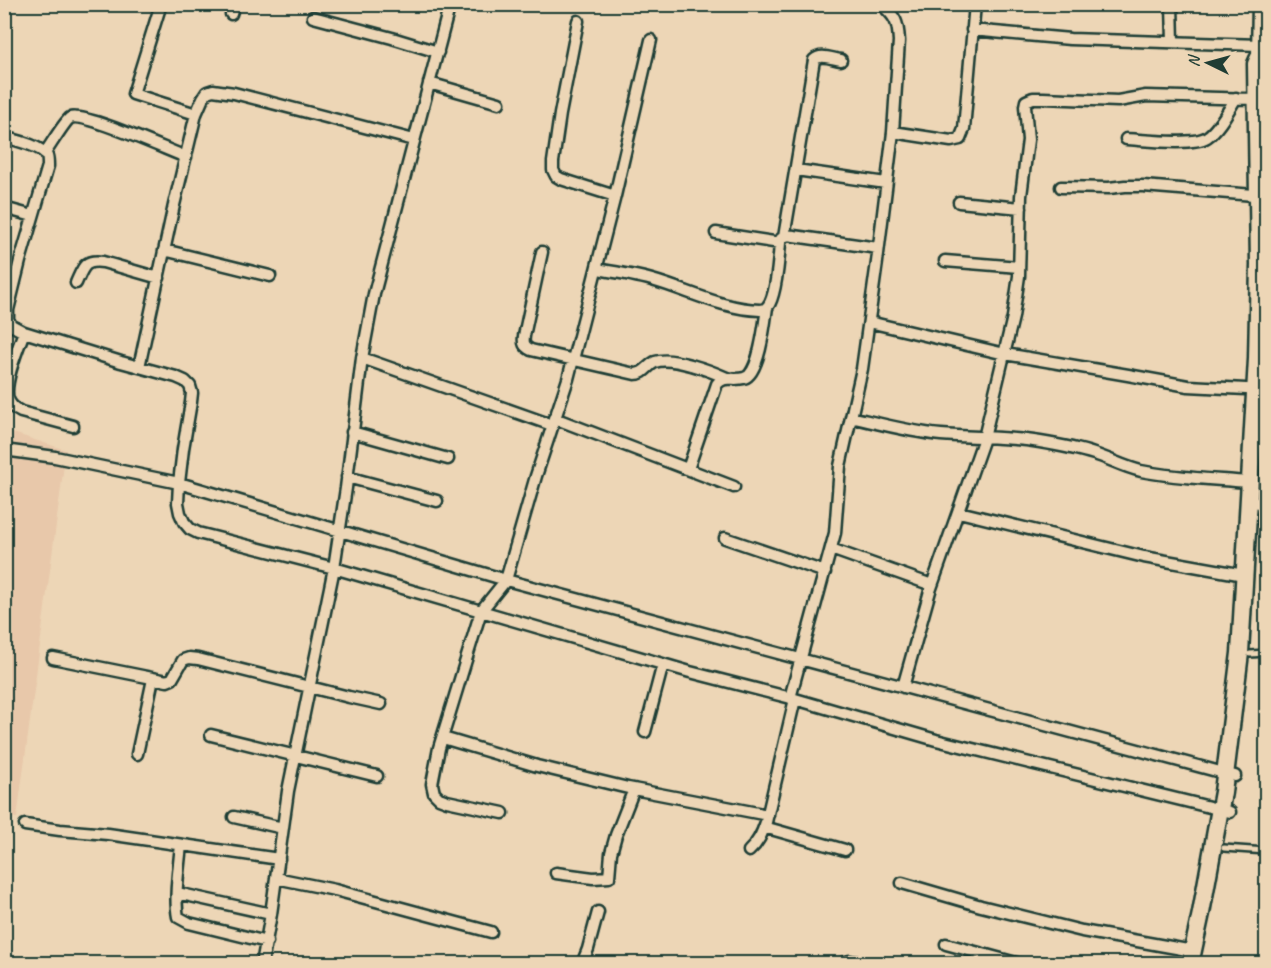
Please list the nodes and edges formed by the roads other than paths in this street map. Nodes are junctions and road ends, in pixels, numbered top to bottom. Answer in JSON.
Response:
{"nodes":[{"id":1,"x":161,"y":4,"type":"edge"},
{"id":2,"x":450,"y":4,"type":"edge"},
{"id":3,"x":881,"y":4,"type":"edge"},
{"id":4,"x":975,"y":4,"type":"edge"},
{"id":5,"x":1172,"y":4,"type":"edge"},
{"id":6,"x":1261,"y":4,"type":"edge"},
{"id":7,"x":313,"y":17,"type":"dead end"},
{"id":8,"x":578,"y":21,"type":"dead end"},
{"id":9,"x":972,"y":30,"type":"junction"},
{"id":10,"x":651,"y":40,"type":"dead end"},
{"id":11,"x":1173,"y":42,"type":"junction"},
{"id":12,"x":1260,"y":50,"type":"junction"},
{"id":13,"x":438,"y":52,"type":"junction"},
{"id":14,"x":841,"y":60,"type":"dead end"},
{"id":15,"x":429,"y":83,"type":"junction"},
{"id":16,"x":1236,"y":98,"type":"junction"},
{"id":17,"x":1256,"y":99,"type":"junction"},
{"id":18,"x":499,"y":103,"type":"dead end"},
{"id":19,"x":196,"y":114,"type":"junction"},
{"id":20,"x":1266,"y":115,"type":"edge"},
{"id":21,"x":893,"y":132,"type":"junction"},
{"id":22,"x":4,"y":137,"type":"edge"},
{"id":23,"x":1126,"y":139,"type":"dead end"},
{"id":24,"x":414,"y":140,"type":"junction"},
{"id":25,"x":45,"y":153,"type":"junction"},
{"id":26,"x":186,"y":158,"type":"junction"},
{"id":27,"x":796,"y":170,"type":"junction"},
{"id":28,"x":886,"y":183,"type":"junction"},
{"id":29,"x":1061,"y":187,"type":"dead end"},
{"id":30,"x":615,"y":196,"type":"junction"},
{"id":31,"x":1262,"y":196,"type":"edge"},
{"id":32,"x":958,"y":201,"type":"dead end"},
{"id":33,"x":1021,"y":207,"type":"junction"},
{"id":34,"x":4,"y":208,"type":"edge"},
{"id":35,"x":33,"y":216,"type":"junction"},
{"id":36,"x":716,"y":233,"type":"dead end"},
{"id":37,"x":782,"y":240,"type":"junction"},
{"id":38,"x":878,"y":248,"type":"junction"},
{"id":39,"x":164,"y":250,"type":"junction"},
{"id":40,"x":542,"y":252,"type":"dead end"},
{"id":41,"x":945,"y":261,"type":"dead end"},
{"id":42,"x":1019,"y":267,"type":"junction"},
{"id":43,"x":597,"y":269,"type":"junction"},
{"id":44,"x":270,"y":276,"type":"dead end"},
{"id":45,"x":159,"y":278,"type":"junction"},
{"id":46,"x":76,"y":284,"type":"dead end"},
{"id":47,"x":767,"y":307,"type":"junction"},
{"id":48,"x":869,"y":322,"type":"junction"},
{"id":49,"x":24,"y":332,"type":"junction"},
{"id":50,"x":1005,"y":354,"type":"junction"},
{"id":51,"x":362,"y":358,"type":"junction"},
{"id":52,"x":573,"y":360,"type":"junction"},
{"id":53,"x":1266,"y":363,"type":"edge"},
{"id":54,"x":139,"y":367,"type":"junction"},
{"id":55,"x":727,"y":378,"type":"junction"},
{"id":56,"x":1260,"y":390,"type":"junction"},
{"id":57,"x":851,"y":417,"type":"junction"},
{"id":58,"x":553,"y":422,"type":"junction"},
{"id":59,"x":73,"y":426,"type":"dead end"},
{"id":60,"x":352,"y":432,"type":"junction"},
{"id":61,"x":984,"y":438,"type":"junction"},
{"id":62,"x":4,"y":450,"type":"edge"},
{"id":63,"x":448,"y":459,"type":"dead end"},
{"id":64,"x":688,"y":469,"type":"junction"},
{"id":65,"x":347,"y":477,"type":"junction"},
{"id":66,"x":1250,"y":482,"type":"junction"},
{"id":67,"x":179,"y":483,"type":"junction"},
{"id":68,"x":734,"y":487,"type":"dead end"},
{"id":69,"x":437,"y":501,"type":"dead end"},
{"id":70,"x":1262,"y":504,"type":"edge"},
{"id":71,"x":959,"y":512,"type":"junction"},
{"id":72,"x":339,"y":531,"type":"junction"},
{"id":73,"x":725,"y":538,"type":"dead end"},
{"id":74,"x":831,"y":549,"type":"junction"},
{"id":75,"x":334,"y":568,"type":"junction"},
{"id":76,"x":825,"y":572,"type":"junction"},
{"id":77,"x":1244,"y":575,"type":"junction"},
{"id":78,"x":506,"y":580,"type":"junction"},
{"id":79,"x":932,"y":585,"type":"junction"},
{"id":80,"x":481,"y":611,"type":"junction"},
{"id":81,"x":1258,"y":654,"type":"edge"},
{"id":82,"x":52,"y":657,"type":"dead end"},
{"id":83,"x":800,"y":659,"type":"junction"},
{"id":84,"x":663,"y":664,"type":"junction"},
{"id":85,"x":153,"y":679,"type":"junction"},
{"id":86,"x":309,"y":687,"type":"junction"},
{"id":87,"x":903,"y":687,"type":"junction"},
{"id":88,"x":792,"y":699,"type":"junction"},
{"id":89,"x":381,"y":704,"type":"dead end"},
{"id":90,"x":645,"y":732,"type":"dead end"},
{"id":91,"x":211,"y":735,"type":"dead end"},
{"id":92,"x":443,"y":738,"type":"junction"},
{"id":93,"x":137,"y":754,"type":"dead end"},
{"id":94,"x":295,"y":756,"type":"junction"},
{"id":95,"x":1230,"y":775,"type":"junction"},
{"id":96,"x":377,"y":776,"type":"dead end"},
{"id":97,"x":634,"y":789,"type":"junction"},
{"id":98,"x":1225,"y":811,"type":"junction"},
{"id":99,"x":503,"y":813,"type":"dead end"},
{"id":100,"x":768,"y":815,"type":"junction"},
{"id":101,"x":234,"y":817,"type":"dead end"},
{"id":102,"x":26,"y":825,"type":"dead end"},
{"id":103,"x":764,"y":827,"type":"junction"},
{"id":104,"x":283,"y":828,"type":"junction"},
{"id":105,"x":181,"y":845,"type":"junction"},
{"id":106,"x":1224,"y":848,"type":"junction"},
{"id":107,"x":845,"y":850,"type":"dead end"},
{"id":108,"x":749,"y":851,"type":"dead end"},
{"id":109,"x":1266,"y":851,"type":"edge"},
{"id":110,"x":279,"y":859,"type":"junction"},
{"id":111,"x":556,"y":873,"type":"dead end"},
{"id":112,"x":276,"y":879,"type":"junction"},
{"id":113,"x":902,"y":883,"type":"dead end"},
{"id":114,"x":177,"y":893,"type":"junction"},
{"id":115,"x":598,"y":912,"type":"dead end"},
{"id":116,"x":271,"y":914,"type":"junction"},
{"id":117,"x":491,"y":932,"type":"dead end"},
{"id":118,"x":267,"y":942,"type":"junction"},
{"id":119,"x":946,"y":944,"type":"dead end"},
{"id":120,"x":1194,"y":959,"type":"edge"},
{"id":121,"x":262,"y":963,"type":"edge"},
{"id":122,"x":582,"y":963,"type":"edge"},
{"id":123,"x":840,"y":963,"type":"edge"},
{"id":124,"x":870,"y":963,"type":"edge"},
{"id":125,"x":1020,"y":963,"type":"edge"}],
"edges":[{"from":1,"to":19,"type":"street"},
{"from":2,"to":13,"type":"street"},
{"from":3,"to":21,"type":"street"},
{"from":4,"to":9,"type":"street"},
{"from":5,"to":11,"type":"street"},
{"from":6,"to":12,"type":"main road"},
{"from":7,"to":13,"type":"street"},
{"from":8,"to":30,"type":"street"},
{"from":9,"to":11,"type":"street"},
{"from":9,"to":21,"type":"street"},
{"from":10,"to":30,"type":"street"},
{"from":11,"to":12,"type":"street"},
{"from":12,"to":17,"type":"main road"},
{"from":12,"to":20,"type":"main road"},
{"from":13,"to":15,"type":"street"},
{"from":14,"to":27,"type":"street"},
{"from":15,"to":18,"type":"street"},
{"from":15,"to":24,"type":"street"},
{"from":16,"to":17,"type":"street"},
{"from":16,"to":23,"type":"street"},
{"from":16,"to":33,"type":"street"},
{"from":17,"to":31,"type":"main road"},
{"from":19,"to":24,"type":"street"},
{"from":19,"to":26,"type":"street"},
{"from":21,"to":28,"type":"street"},
{"from":22,"to":25,"type":"street"},
{"from":24,"to":51,"type":"street"},
{"from":25,"to":26,"type":"street"},
{"from":25,"to":35,"type":"street"},
{"from":26,"to":39,"type":"street"},
{"from":27,"to":28,"type":"street"},
{"from":27,"to":37,"type":"street"},
{"from":28,"to":38,"type":"street"},
{"from":29,"to":31,"type":"street"},
{"from":30,"to":43,"type":"street"},
{"from":31,"to":56,"type":"main road"},
{"from":32,"to":33,"type":"street"},
{"from":33,"to":42,"type":"street"},
{"from":34,"to":35,"type":"street"},
{"from":35,"to":49,"type":"street"},
{"from":36,"to":37,"type":"street"},
{"from":37,"to":38,"type":"street"},
{"from":37,"to":47,"type":"street"},
{"from":38,"to":48,"type":"street"},
{"from":39,"to":44,"type":"street"},
{"from":39,"to":45,"type":"street"},
{"from":40,"to":52,"type":"street"},
{"from":41,"to":42,"type":"street"},
{"from":42,"to":50,"type":"street"},
{"from":43,"to":47,"type":"street"},
{"from":43,"to":52,"type":"street"},
{"from":45,"to":46,"type":"street"},
{"from":45,"to":54,"type":"street"},
{"from":47,"to":55,"type":"street"},
{"from":48,"to":50,"type":"street"},
{"from":48,"to":57,"type":"street"},
{"from":49,"to":54,"type":"street"},
{"from":49,"to":59,"type":"street"},
{"from":50,"to":56,"type":"street"},
{"from":50,"to":61,"type":"street"},
{"from":51,"to":58,"type":"street"},
{"from":51,"to":60,"type":"street"},
{"from":52,"to":55,"type":"street"},
{"from":52,"to":58,"type":"street"},
{"from":53,"to":56,"type":"main road"},
{"from":54,"to":67,"type":"street"},
{"from":55,"to":64,"type":"street"},
{"from":56,"to":66,"type":"main road"},
{"from":56,"to":70,"type":"main road"},
{"from":57,"to":61,"type":"street"},
{"from":57,"to":74,"type":"street"},
{"from":58,"to":64,"type":"street"},
{"from":58,"to":78,"type":"street"},
{"from":60,"to":63,"type":"street"},
{"from":60,"to":65,"type":"street"},
{"from":61,"to":66,"type":"street"},
{"from":61,"to":71,"type":"street"},
{"from":62,"to":67,"type":"street"},
{"from":64,"to":68,"type":"street"},
{"from":65,"to":69,"type":"street"},
{"from":65,"to":72,"type":"street"},
{"from":66,"to":77,"type":"main road"},
{"from":67,"to":72,"type":"street"},
{"from":67,"to":75,"type":"street"},
{"from":70,"to":81,"type":"main road"},
{"from":71,"to":77,"type":"street"},
{"from":71,"to":79,"type":"street"},
{"from":72,"to":75,"type":"street"},
{"from":72,"to":78,"type":"street"},
{"from":73,"to":76,"type":"street"},
{"from":74,"to":76,"type":"street"},
{"from":74,"to":79,"type":"street"},
{"from":75,"to":80,"type":"street"},
{"from":75,"to":86,"type":"street"},
{"from":76,"to":83,"type":"street"},
{"from":77,"to":95,"type":"main road"},
{"from":78,"to":80,"type":"street"},
{"from":78,"to":83,"type":"street"},
{"from":79,"to":87,"type":"street"},
{"from":80,"to":84,"type":"street"},
{"from":80,"to":92,"type":"street"},
{"from":81,"to":95,"type":"main road"},
{"from":82,"to":85,"type":"street"},
{"from":83,"to":87,"type":"street"},
{"from":83,"to":88,"type":"street"},
{"from":84,"to":88,"type":"street"},
{"from":84,"to":90,"type":"street"},
{"from":85,"to":86,"type":"street"},
{"from":85,"to":93,"type":"street"},
{"from":86,"to":89,"type":"street"},
{"from":86,"to":94,"type":"street"},
{"from":87,"to":95,"type":"street"},
{"from":88,"to":98,"type":"street"},
{"from":88,"to":100,"type":"street"},
{"from":91,"to":94,"type":"street"},
{"from":92,"to":97,"type":"street"},
{"from":92,"to":99,"type":"street"},
{"from":94,"to":96,"type":"street"},
{"from":94,"to":104,"type":"street"},
{"from":95,"to":98,"type":"main road"},
{"from":97,"to":100,"type":"street"},
{"from":97,"to":111,"type":"street"},
{"from":98,"to":106,"type":"main road"},
{"from":98,"to":120,"type":"main road"},
{"from":100,"to":103,"type":"street"},
{"from":101,"to":104,"type":"street"},
{"from":102,"to":105,"type":"street"},
{"from":103,"to":107,"type":"street"},
{"from":103,"to":108,"type":"street"},
{"from":104,"to":110,"type":"street"},
{"from":105,"to":110,"type":"street"},
{"from":105,"to":114,"type":"street"},
{"from":106,"to":109,"type":"lane"},
{"from":106,"to":120,"type":"main road"},
{"from":110,"to":112,"type":"street"},
{"from":112,"to":116,"type":"street"},
{"from":112,"to":117,"type":"street"},
{"from":113,"to":120,"type":"street"},
{"from":114,"to":116,"type":"street"},
{"from":114,"to":118,"type":"street"},
{"from":115,"to":122,"type":"street"},
{"from":116,"to":118,"type":"street"},
{"from":118,"to":121,"type":"street"},
{"from":119,"to":125,"type":"street"},
{"from":123,"to":124,"type":"street"}]}
